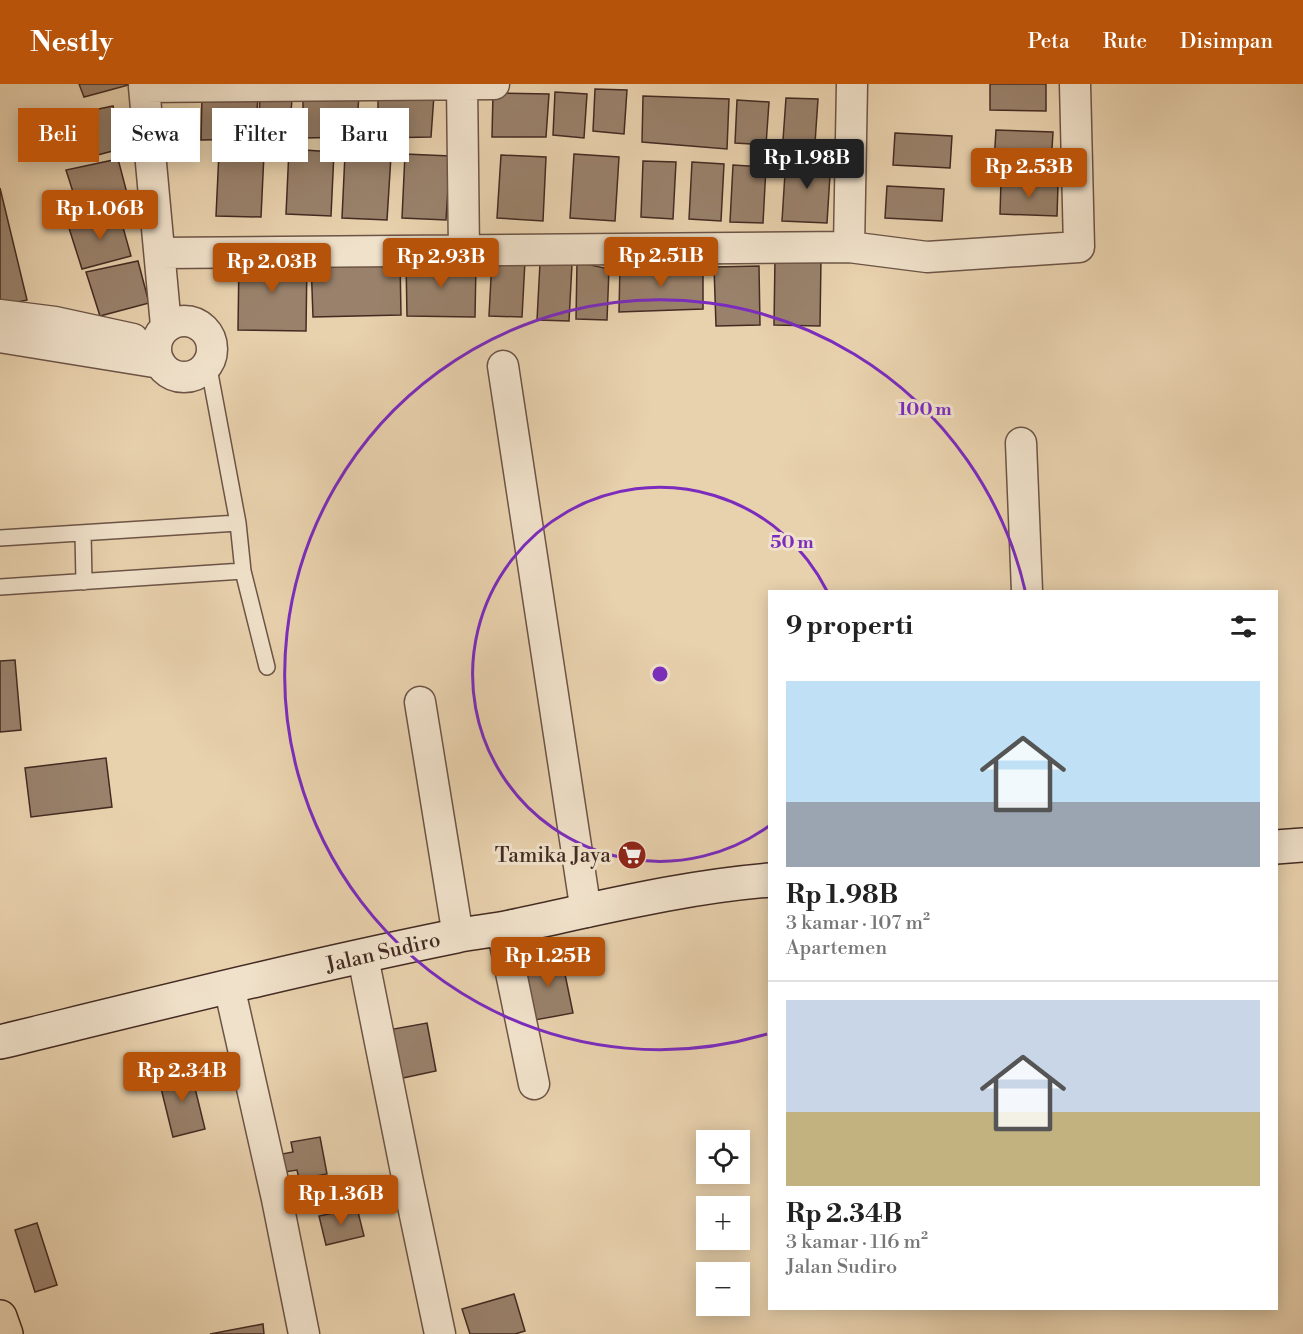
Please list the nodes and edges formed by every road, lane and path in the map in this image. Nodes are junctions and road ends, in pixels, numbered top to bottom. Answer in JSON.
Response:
{"nodes":[{"id":1,"x":462,"y":84,"type":"edge"},
{"id":2,"x":494,"y":84,"type":"edge"},
{"id":3,"x":852,"y":84,"type":"edge"},
{"id":4,"x":1075,"y":84,"type":"edge"},
{"id":5,"x":849,"y":248,"type":"junction"},
{"id":6,"x":464,"y":250,"type":"junction"},
{"id":7,"x":170,"y":253,"type":"junction"},
{"id":8,"x":0,"y":315,"type":"edge"},
{"id":9,"x":0,"y":337,"type":"edge"},
{"id":10,"x":167,"y":339,"type":"junction"},
{"id":11,"x":208,"y":363,"type":"junction"},
{"id":12,"x":503,"y":366,"type":"dead end"},
{"id":13,"x":1022,"y":443,"type":"dead end"},
{"id":14,"x":238,"y":523,"type":"junction"},
{"id":15,"x":83,"y":533,"type":"junction"},
{"id":16,"x":0,"y":538,"type":"edge"},
{"id":17,"x":243,"y":571,"type":"junction"},
{"id":18,"x":84,"y":582,"type":"junction"},
{"id":19,"x":0,"y":587,"type":"edge"},
{"id":20,"x":1027,"y":590,"type":"edge"},
{"id":21,"x":267,"y":667,"type":"dead end"},
{"id":22,"x":420,"y":702,"type":"dead end"},
{"id":23,"x":1303,"y":845,"type":"edge"},
{"id":24,"x":1278,"y":847,"type":"edge"},
{"id":25,"x":768,"y":880,"type":"edge"},
{"id":26,"x":586,"y":912,"type":"junction"},
{"id":27,"x":502,"y":928,"type":"junction"},
{"id":28,"x":458,"y":936,"type":"junction"},
{"id":29,"x":363,"y":957,"type":"junction"},
{"id":30,"x":229,"y":986,"type":"junction"},
{"id":31,"x":0,"y":1042,"type":"edge"},
{"id":32,"x":534,"y":1084,"type":"dead end"},
{"id":33,"x":0,"y":1317,"type":"edge"},
{"id":34,"x":6,"y":1334,"type":"edge"},
{"id":35,"x":304,"y":1334,"type":"edge"},
{"id":36,"x":440,"y":1334,"type":"edge"}],
"edges":[{"from":1,"to":2,"type":"street"},
{"from":1,"to":6,"type":"street"},
{"from":1,"to":7,"type":"street"},
{"from":3,"to":5,"type":"street"},
{"from":4,"to":5,"type":"street"},
{"from":5,"to":6,"type":"street"},
{"from":6,"to":7,"type":"street"},
{"from":7,"to":10,"type":"street"},
{"from":8,"to":10,"type":"street"},
{"from":9,"to":10,"type":"street"},
{"from":10,"to":11,"type":"street"},
{"from":10,"to":11,"type":"street"},
{"from":11,"to":14,"type":"lane"},
{"from":12,"to":26,"type":"street"},
{"from":13,"to":20,"type":"street"},
{"from":14,"to":15,"type":"lane"},
{"from":14,"to":17,"type":"lane"},
{"from":15,"to":16,"type":"lane"},
{"from":15,"to":18,"type":"lane"},
{"from":17,"to":18,"type":"lane"},
{"from":17,"to":21,"type":"lane"},
{"from":18,"to":19,"type":"lane"},
{"from":22,"to":28,"type":"street"},
{"from":23,"to":24,"type":"street"},
{"from":25,"to":26,"type":"street","name":"Jalan Sudiro"},
{"from":26,"to":27,"type":"street","name":"Jalan Sudiro"},
{"from":27,"to":28,"type":"street","name":"Jalan Sudiro"},
{"from":27,"to":32,"type":"street"},
{"from":28,"to":29,"type":"street","name":"Jalan Sudiro"},
{"from":29,"to":30,"type":"street","name":"Jalan Sudiro"},
{"from":29,"to":36,"type":"street"},
{"from":30,"to":31,"type":"street","name":"Jalan Sudiro"},
{"from":30,"to":35,"type":"street"},
{"from":33,"to":34,"type":"highway"}]}
